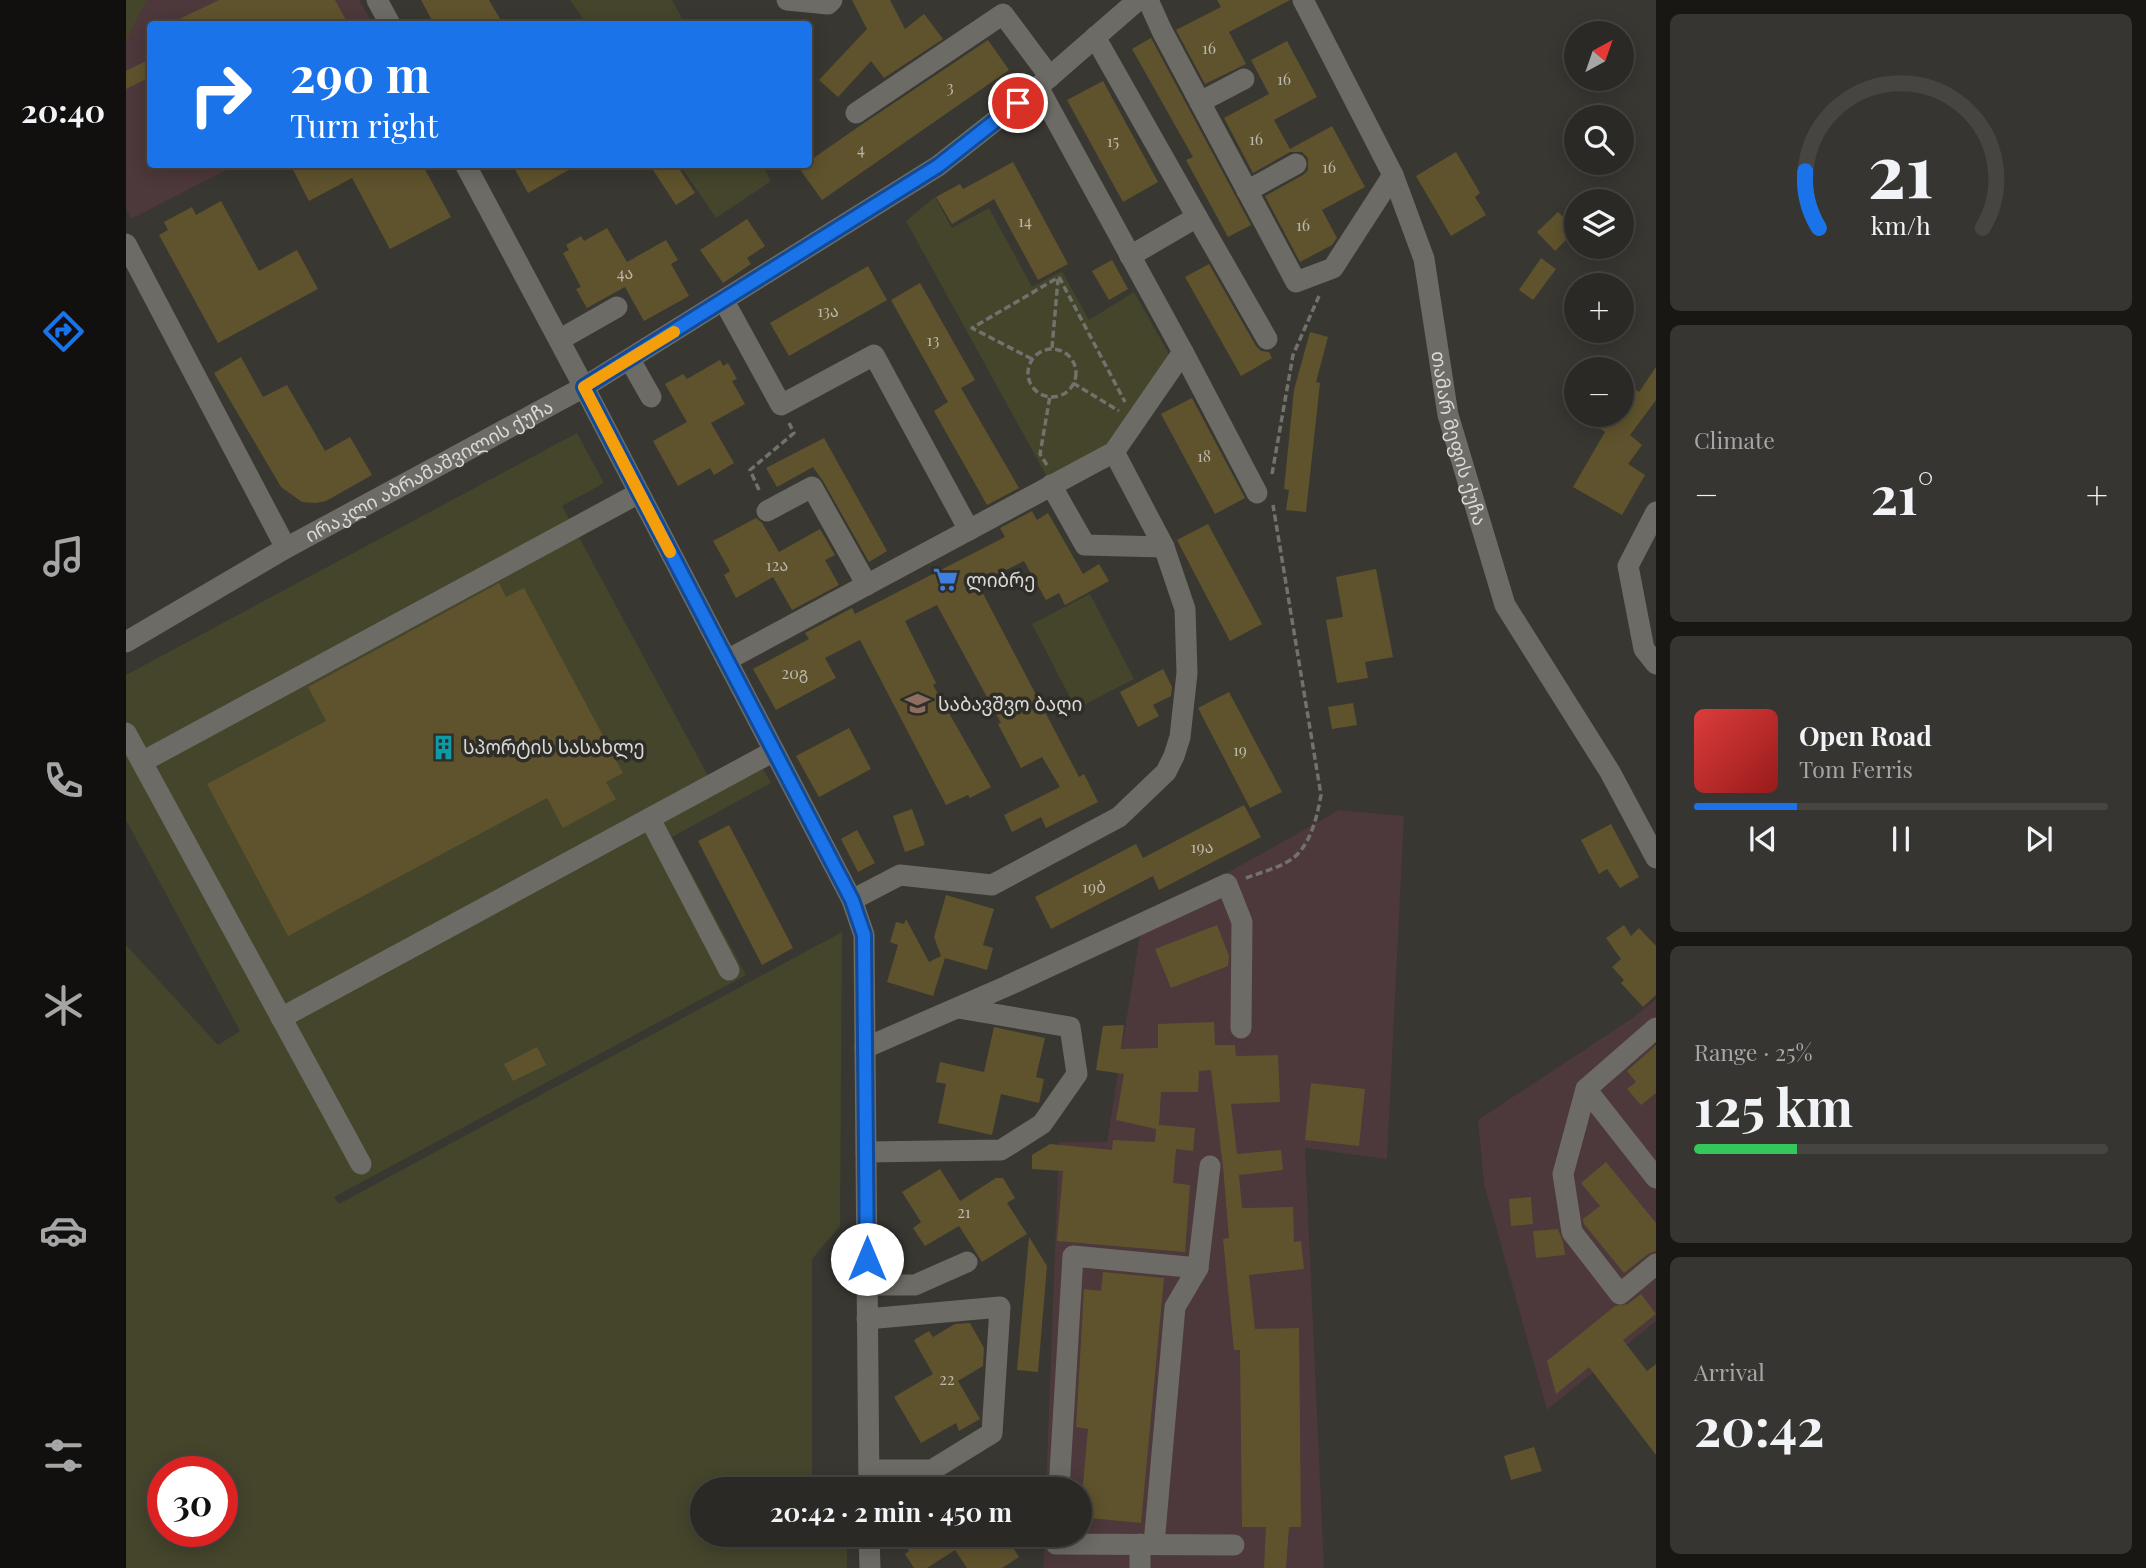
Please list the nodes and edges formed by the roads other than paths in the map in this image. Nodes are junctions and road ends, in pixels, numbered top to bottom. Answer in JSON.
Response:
{"nodes":[{"id":1,"x":377,"y":0,"type":"edge"},
{"id":2,"x":787,"y":0,"type":"edge"},
{"id":3,"x":832,"y":0,"type":"edge"},
{"id":4,"x":1303,"y":0,"type":"edge"},
{"id":5,"x":1138,"y":1,"type":"edge"},
{"id":6,"x":388,"y":21,"type":"edge"},
{"id":7,"x":1096,"y":37,"type":"junction"},
{"id":8,"x":1244,"y":79,"type":"dead end"},
{"id":9,"x":1044,"y":82,"type":"junction"},
{"id":10,"x":1200,"y":102,"type":"junction"},
{"id":11,"x":856,"y":113,"type":"dead end"},
{"id":12,"x":1296,"y":164,"type":"dead end"},
{"id":13,"x":467,"y":168,"type":"edge"},
{"id":14,"x":1393,"y":175,"type":"junction"},
{"id":15,"x":1247,"y":191,"type":"junction"},
{"id":16,"x":1197,"y":217,"type":"junction"},
{"id":17,"x":126,"y":244,"type":"edge"},
{"id":18,"x":1130,"y":256,"type":"junction"},
{"id":19,"x":724,"y":301,"type":"junction"},
{"id":20,"x":617,"y":307,"type":"dead end"},
{"id":21,"x":1267,"y":339,"type":"dead end"},
{"id":22,"x":559,"y":340,"type":"junction"},
{"id":23,"x":1183,"y":352,"type":"junction"},
{"id":24,"x":630,"y":360,"type":"junction"},
{"id":25,"x":584,"y":387,"type":"junction"},
{"id":26,"x":651,"y":397,"type":"dead end"},
{"id":27,"x":1114,"y":452,"type":"junction"},
{"id":28,"x":1050,"y":477,"type":"junction"},
{"id":29,"x":639,"y":493,"type":"junction"},
{"id":30,"x":1264,"y":498,"type":"road end"},
{"id":31,"x":767,"y":511,"type":"road end"},
{"id":32,"x":1656,"y":512,"type":"edge"},
{"id":33,"x":969,"y":530,"type":"junction"},
{"id":34,"x":1164,"y":547,"type":"junction"},
{"id":35,"x":286,"y":548,"type":"junction"},
{"id":36,"x":867,"y":585,"type":"junction"},
{"id":37,"x":126,"y":642,"type":"edge"},
{"id":38,"x":727,"y":660,"type":"junction"},
{"id":39,"x":1656,"y":664,"type":"edge"},
{"id":40,"x":126,"y":733,"type":"edge"},
{"id":41,"x":774,"y":751,"type":"junction"},
{"id":42,"x":142,"y":762,"type":"junction"},
{"id":43,"x":650,"y":819,"type":"junction"},
{"id":44,"x":1656,"y":858,"type":"edge"},
{"id":45,"x":852,"y":900,"type":"junction"},
{"id":46,"x":729,"y":970,"type":"dead end"},
{"id":47,"x":958,"y":1008,"type":"junction"},
{"id":48,"x":281,"y":1018,"type":"junction"},
{"id":49,"x":1241,"y":1028,"type":"dead end"},
{"id":50,"x":1656,"y":1028,"type":"edge"},
{"id":51,"x":865,"y":1048,"type":"junction"},
{"id":52,"x":1586,"y":1089,"type":"junction"},
{"id":53,"x":866,"y":1152,"type":"junction"},
{"id":54,"x":361,"y":1164,"type":"dead end"},
{"id":55,"x":1210,"y":1166,"type":"dead end"},
{"id":56,"x":1656,"y":1178,"type":"edge"},
{"id":57,"x":967,"y":1262,"type":"dead end"},
{"id":58,"x":1656,"y":1264,"type":"edge"},
{"id":59,"x":1198,"y":1268,"type":"junction"},
{"id":60,"x":867,"y":1285,"type":"junction"},
{"id":61,"x":867,"y":1319,"type":"junction"},
{"id":62,"x":869,"y":1477,"type":"edge"},
{"id":63,"x":883,"y":1477,"type":"edge"},
{"id":64,"x":1060,"y":1477,"type":"edge"},
{"id":65,"x":1092,"y":1544,"type":"edge"},
{"id":66,"x":1147,"y":1544,"type":"junction"},
{"id":67,"x":1234,"y":1545,"type":"dead end"},
{"id":68,"x":869,"y":1547,"type":"edge"},
{"id":69,"x":870,"y":1568,"type":"edge"},
{"id":70,"x":1140,"y":1568,"type":"edge"}],
"edges":[{"from":1,"to":6,"type":"street"},
{"from":2,"to":3,"type":"street"},
{"from":4,"to":14,"type":"street","name":"თამარ მეფის ქუჩა"},
{"from":5,"to":7,"type":"street","name":"ირაკლი აბრამაშვილის ქუჩა"},
{"from":5,"to":10,"type":"street"},
{"from":7,"to":9,"type":"street","name":"ირაკლი აბრამაშვილის ქუჩა"},
{"from":7,"to":16,"type":"street"},
{"from":8,"to":10,"type":"street"},
{"from":9,"to":11,"type":"street"},
{"from":9,"to":18,"type":"street"},
{"from":9,"to":19,"type":"street","name":"ირაკლი აბრამაშვილის ქუჩა"},
{"from":10,"to":15,"type":"street"},
{"from":12,"to":15,"type":"street"},
{"from":13,"to":22,"type":"street"},
{"from":14,"to":15,"type":"street"},
{"from":14,"to":44,"type":"street","name":"თამარ მეფის ქუჩა"},
{"from":16,"to":18,"type":"street"},
{"from":16,"to":21,"type":"street"},
{"from":17,"to":35,"type":"street"},
{"from":18,"to":23,"type":"street"},
{"from":19,"to":24,"type":"street","name":"ირაკლი აბრამაშვილის ქუჩა"},
{"from":19,"to":33,"type":"street"},
{"from":20,"to":22,"type":"street"},
{"from":22,"to":25,"type":"street"},
{"from":23,"to":27,"type":"street"},
{"from":23,"to":30,"type":"street"},
{"from":24,"to":25,"type":"street","name":"ირაკლი აბრამაშვილის ქუჩა"},
{"from":24,"to":26,"type":"street"},
{"from":25,"to":29,"type":"street"},
{"from":25,"to":35,"type":"street","name":"ირაკლი აბრამაშვილის ქუჩა"},
{"from":27,"to":28,"type":"street"},
{"from":27,"to":34,"type":"street"},
{"from":28,"to":33,"type":"street"},
{"from":28,"to":34,"type":"street"},
{"from":29,"to":38,"type":"street"},
{"from":29,"to":42,"type":"street"},
{"from":31,"to":36,"type":"street"},
{"from":32,"to":39,"type":"street"},
{"from":33,"to":36,"type":"street"},
{"from":34,"to":45,"type":"street"},
{"from":35,"to":37,"type":"street","name":"ირაკლი აბრამაშვილის ქუჩა"},
{"from":36,"to":38,"type":"street"},
{"from":38,"to":41,"type":"street"},
{"from":40,"to":42,"type":"street"},
{"from":41,"to":43,"type":"street"},
{"from":41,"to":45,"type":"street"},
{"from":42,"to":48,"type":"street"},
{"from":43,"to":46,"type":"street"},
{"from":43,"to":48,"type":"street"},
{"from":45,"to":51,"type":"street"},
{"from":47,"to":49,"type":"street"},
{"from":47,"to":51,"type":"street"},
{"from":47,"to":53,"type":"street"},
{"from":48,"to":54,"type":"street"},
{"from":50,"to":52,"type":"street"},
{"from":51,"to":53,"type":"street"},
{"from":52,"to":56,"type":"street"},
{"from":52,"to":58,"type":"street"},
{"from":53,"to":60,"type":"street"},
{"from":55,"to":59,"type":"street"},
{"from":57,"to":60,"type":"street"},
{"from":59,"to":64,"type":"street"},
{"from":59,"to":66,"type":"street"},
{"from":60,"to":61,"type":"street"},
{"from":61,"to":62,"type":"street"},
{"from":61,"to":63,"type":"street"},
{"from":65,"to":66,"type":"street"},
{"from":66,"to":67,"type":"street"},
{"from":66,"to":70,"type":"street"},
{"from":68,"to":69,"type":"street"}]}
